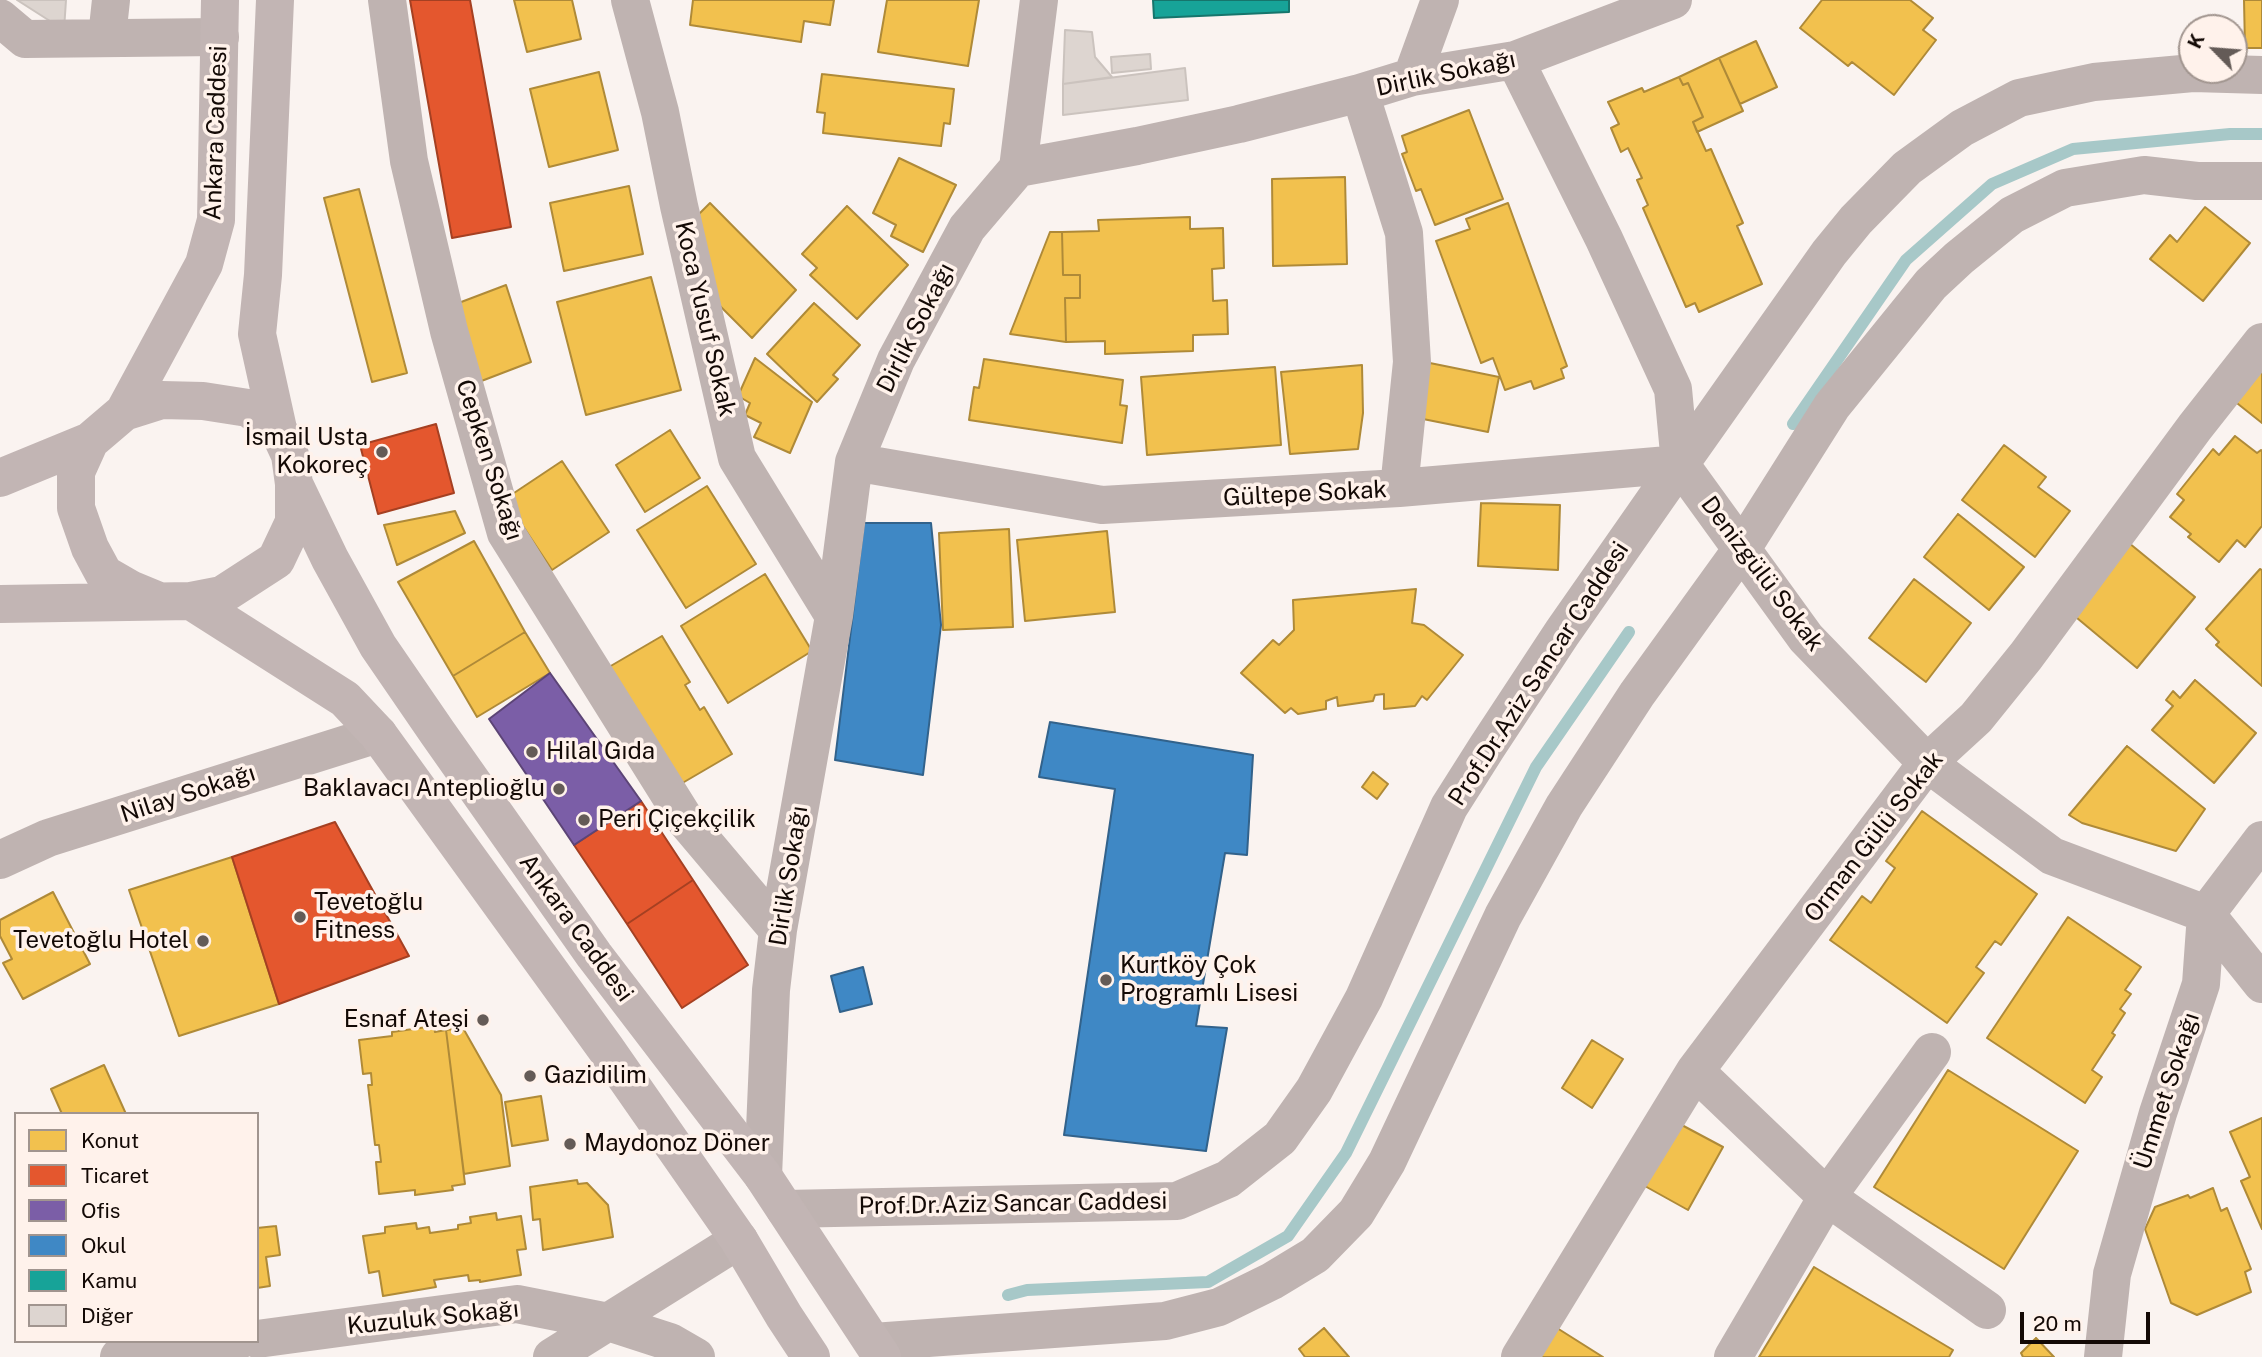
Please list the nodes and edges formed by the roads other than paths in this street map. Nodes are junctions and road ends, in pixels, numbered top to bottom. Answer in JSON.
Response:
{"nodes":[{"id":1,"x":111,"y":0,"type":"edge"},
{"id":2,"x":275,"y":0,"type":"edge"},
{"id":3,"x":387,"y":0,"type":"edge"},
{"id":4,"x":630,"y":0,"type":"edge"},
{"id":5,"x":1039,"y":0,"type":"edge"},
{"id":6,"x":1440,"y":0,"type":"edge"},
{"id":7,"x":1673,"y":0,"type":"edge"},
{"id":8,"x":0,"y":18,"type":"edge"},
{"id":9,"x":220,"y":19,"type":"edge"},
{"id":10,"x":107,"y":37,"type":"junction"},
{"id":11,"x":1515,"y":60,"type":"junction"},
{"id":12,"x":2262,"y":75,"type":"edge"},
{"id":13,"x":1412,"y":77,"type":"junction"},
{"id":14,"x":1360,"y":93,"type":"junction"},
{"id":15,"x":1018,"y":167,"type":"junction"},
{"id":16,"x":2262,"y":181,"type":"edge"},
{"id":17,"x":2262,"y":342,"type":"edge"},
{"id":18,"x":124,"y":412,"type":"junction"},
{"id":19,"x":278,"y":429,"type":"junction"},
{"id":20,"x":90,"y":441,"type":"junction"},
{"id":21,"x":854,"y":461,"type":"junction"},
{"id":22,"x":1680,"y":464,"type":"junction"},
{"id":23,"x":0,"y":478,"type":"edge"},
{"id":24,"x":294,"y":484,"type":"junction"},
{"id":25,"x":1399,"y":488,"type":"junction"},
{"id":26,"x":1741,"y":550,"type":"junction"},
{"id":27,"x":175,"y":601,"type":"junction"},
{"id":28,"x":0,"y":604,"type":"edge"},
{"id":29,"x":834,"y":616,"type":"junction"},
{"id":30,"x":379,"y":733,"type":"junction"},
{"id":31,"x":1927,"y":763,"type":"junction"},
{"id":32,"x":2262,"y":840,"type":"edge"},
{"id":33,"x":0,"y":860,"type":"edge"},
{"id":34,"x":2206,"y":914,"type":"junction"},
{"id":35,"x":778,"y":930,"type":"junction"},
{"id":36,"x":2262,"y":984,"type":"edge"},
{"id":37,"x":1932,"y":1052,"type":"dead end"},
{"id":38,"x":1695,"y":1071,"type":"junction"},
{"id":39,"x":763,"y":1176,"type":"junction"},
{"id":40,"x":1828,"y":1197,"type":"junction"},
{"id":41,"x":785,"y":1209,"type":"junction"},
{"id":42,"x":739,"y":1240,"type":"junction"},
{"id":43,"x":1987,"y":1310,"type":"dead end"},
{"id":44,"x":608,"y":1322,"type":"junction"},
{"id":45,"x":259,"y":1339,"type":"edge"},
{"id":46,"x":223,"y":1343,"type":"edge"},
{"id":47,"x":877,"y":1350,"type":"edge"},
{"id":48,"x":119,"y":1357,"type":"edge"},
{"id":49,"x":552,"y":1357,"type":"edge"},
{"id":50,"x":696,"y":1357,"type":"edge"},
{"id":51,"x":811,"y":1357,"type":"edge"},
{"id":52,"x":1520,"y":1357,"type":"edge"},
{"id":53,"x":1732,"y":1357,"type":"edge"},
{"id":54,"x":2103,"y":1357,"type":"edge"}],
"edges":[{"from":1,"to":10,"type":"street"},
{"from":2,"to":19,"type":"main road"},
{"from":3,"to":35,"type":"street","name":"Cepken Sokağı"},
{"from":4,"to":29,"type":"street","name":"Koca Yusuf Sokak"},
{"from":5,"to":15,"type":"street"},
{"from":6,"to":13,"type":"street"},
{"from":7,"to":11,"type":"street","name":"Dirlik Sokağı"},
{"from":8,"to":10,"type":"street"},
{"from":9,"to":10,"type":"street"},
{"from":9,"to":18,"type":"main road","name":"Ankara Caddesi"},
{"from":11,"to":13,"type":"street","name":"Dirlik Sokağı"},
{"from":11,"to":22,"type":"street"},
{"from":12,"to":22,"type":"street","name":"Prof.Dr.Aziz Sancar Caddesi"},
{"from":13,"to":14,"type":"street","name":"Dirlik Sokağı"},
{"from":14,"to":15,"type":"street","name":"Dirlik Sokağı"},
{"from":14,"to":25,"type":"street","name":"Gültepe Sokak"},
{"from":15,"to":21,"type":"street","name":"Dirlik Sokağı"},
{"from":16,"to":26,"type":"street"},
{"from":17,"to":31,"type":"street","name":"Orman Gülü Sokak"},
{"from":18,"to":19,"type":"main road"},
{"from":18,"to":20,"type":"main road"},
{"from":19,"to":24,"type":"main road"},
{"from":20,"to":23,"type":"main road"},
{"from":20,"to":27,"type":"main road"},
{"from":21,"to":25,"type":"street","name":"Gültepe Sokak"},
{"from":21,"to":29,"type":"street","name":"Dirlik Sokağı"},
{"from":22,"to":25,"type":"street"},
{"from":22,"to":26,"type":"street","name":"Denizgülü Sokak"},
{"from":22,"to":41,"type":"street","name":"Prof.Dr.Aziz Sancar Caddesi"},
{"from":24,"to":27,"type":"main road"},
{"from":24,"to":39,"type":"main road","name":"Ankara Caddesi"},
{"from":26,"to":31,"type":"street","name":"Denizgülü Sokak"},
{"from":26,"to":47,"type":"street"},
{"from":27,"to":28,"type":"main road"},
{"from":27,"to":30,"type":"main road","name":"Ankara Caddesi"},
{"from":29,"to":35,"type":"street","name":"Dirlik Sokağı"},
{"from":30,"to":33,"type":"street","name":"Nilay Sokağı"},
{"from":30,"to":42,"type":"main road","name":"Ankara Caddesi"},
{"from":31,"to":34,"type":"street","name":"Denizgülü Sokak"},
{"from":31,"to":38,"type":"street","name":"Orman Gülü Sokak"},
{"from":32,"to":34,"type":"street"},
{"from":34,"to":36,"type":"street"},
{"from":34,"to":54,"type":"street","name":"Ümmet Sokağı"},
{"from":35,"to":39,"type":"street","name":"Dirlik Sokağı"},
{"from":37,"to":40,"type":"street"},
{"from":38,"to":40,"type":"street"},
{"from":38,"to":52,"type":"street","name":"Orman Gülü Sokak"},
{"from":39,"to":41,"type":"main road","name":"Ankara Caddesi"},
{"from":40,"to":43,"type":"street"},
{"from":40,"to":53,"type":"street"},
{"from":41,"to":47,"type":"main road","name":"Ankara Caddesi"},
{"from":42,"to":44,"type":"street"},
{"from":42,"to":51,"type":"main road","name":"Ankara Caddesi"},
{"from":44,"to":45,"type":"street","name":"Kuzuluk Sokağı"},
{"from":44,"to":49,"type":"street"},
{"from":44,"to":50,"type":"street","name":"Kuzuluk Sokağı"},
{"from":46,"to":48,"type":"street"}]}
